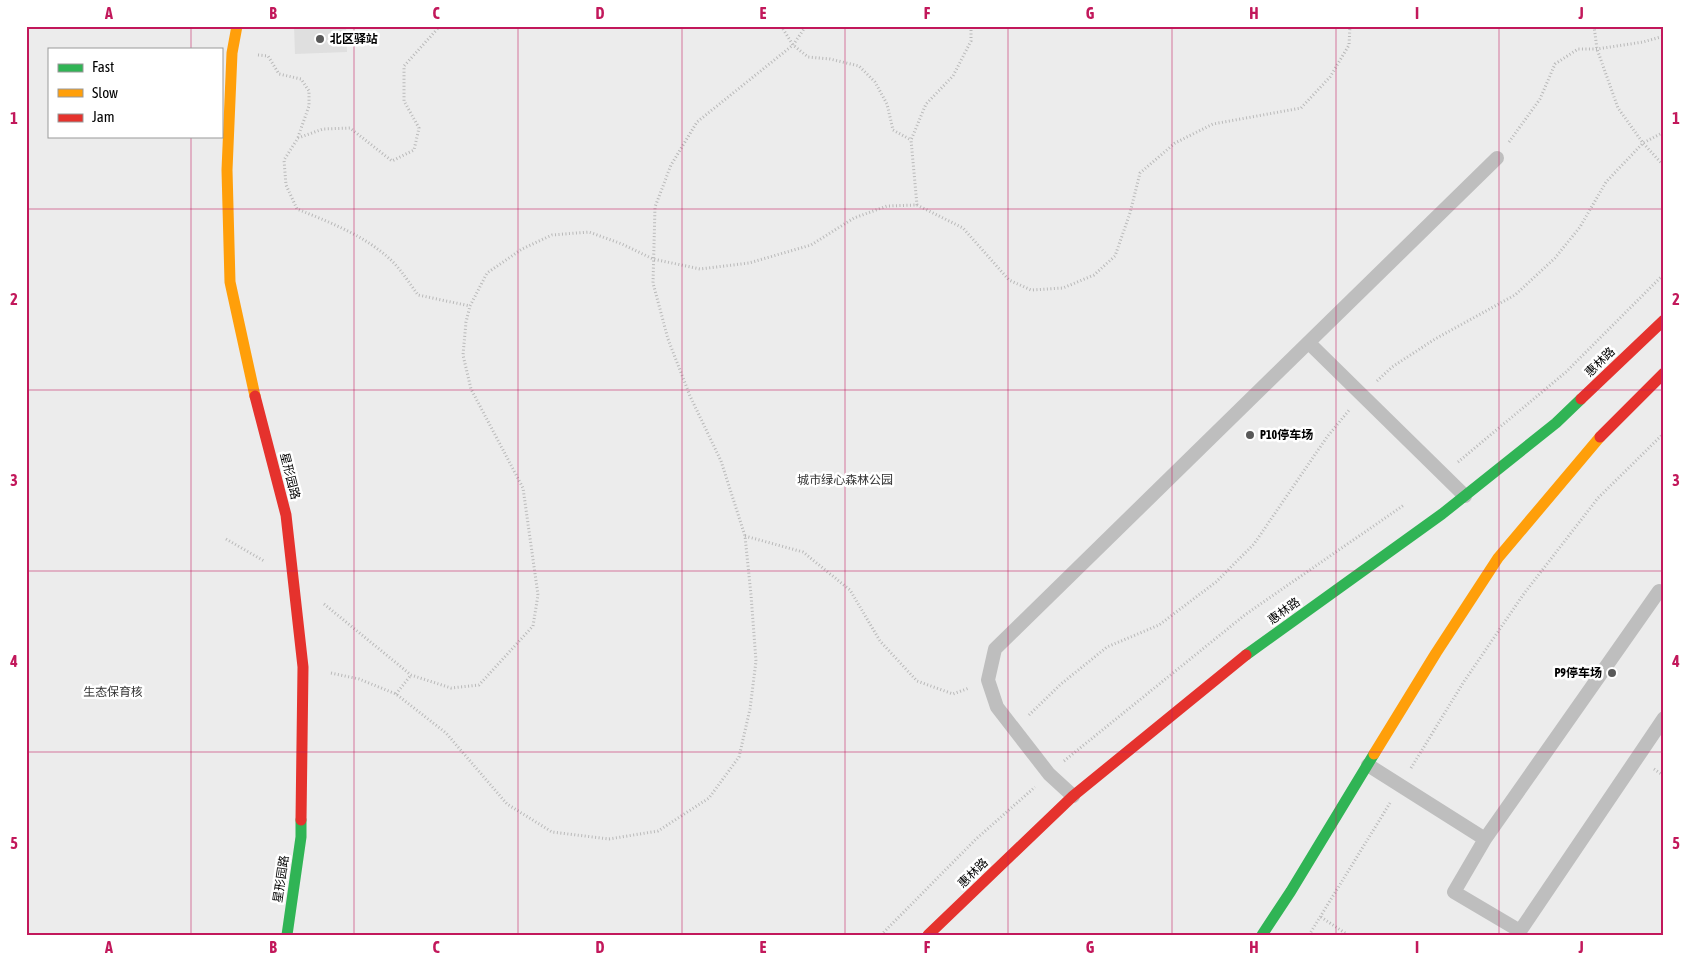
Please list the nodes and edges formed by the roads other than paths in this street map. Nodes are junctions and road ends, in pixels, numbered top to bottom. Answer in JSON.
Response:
{"nodes":[{"id":1,"x":237,"y":26,"type":"edge"},
{"id":2,"x":1496,"y":158,"type":"road end"},
{"id":3,"x":1664,"y":320,"type":"edge"},
{"id":4,"x":1310,"y":343,"type":"junction"},
{"id":5,"x":1664,"y":374,"type":"edge"},
{"id":6,"x":1465,"y":496,"type":"junction"},
{"id":7,"x":1664,"y":594,"type":"edge"},
{"id":8,"x":1664,"y":718,"type":"edge"},
{"id":9,"x":1368,"y":765,"type":"junction"},
{"id":10,"x":1073,"y":796,"type":"junction"},
{"id":11,"x":1485,"y":840,"type":"junction"},
{"id":12,"x":287,"y":935,"type":"edge"},
{"id":13,"x":928,"y":935,"type":"edge"},
{"id":14,"x":1262,"y":935,"type":"edge"}],
"edges":[{"from":1,"to":12,"type":"main road","name":"星形园路"},
{"from":2,"to":4,"type":"lane"},
{"from":3,"to":6,"type":"main road","name":"惠林路"},
{"from":4,"to":6,"type":"lane"},
{"from":4,"to":10,"type":"lane"},
{"from":5,"to":9,"type":"main road"},
{"from":6,"to":10,"type":"main road","name":"惠林路"},
{"from":7,"to":11,"type":"lane"},
{"from":8,"to":11,"type":"lane"},
{"from":9,"to":11,"type":"lane"},
{"from":9,"to":14,"type":"main road"},
{"from":10,"to":13,"type":"main road","name":"惠林路"}]}
